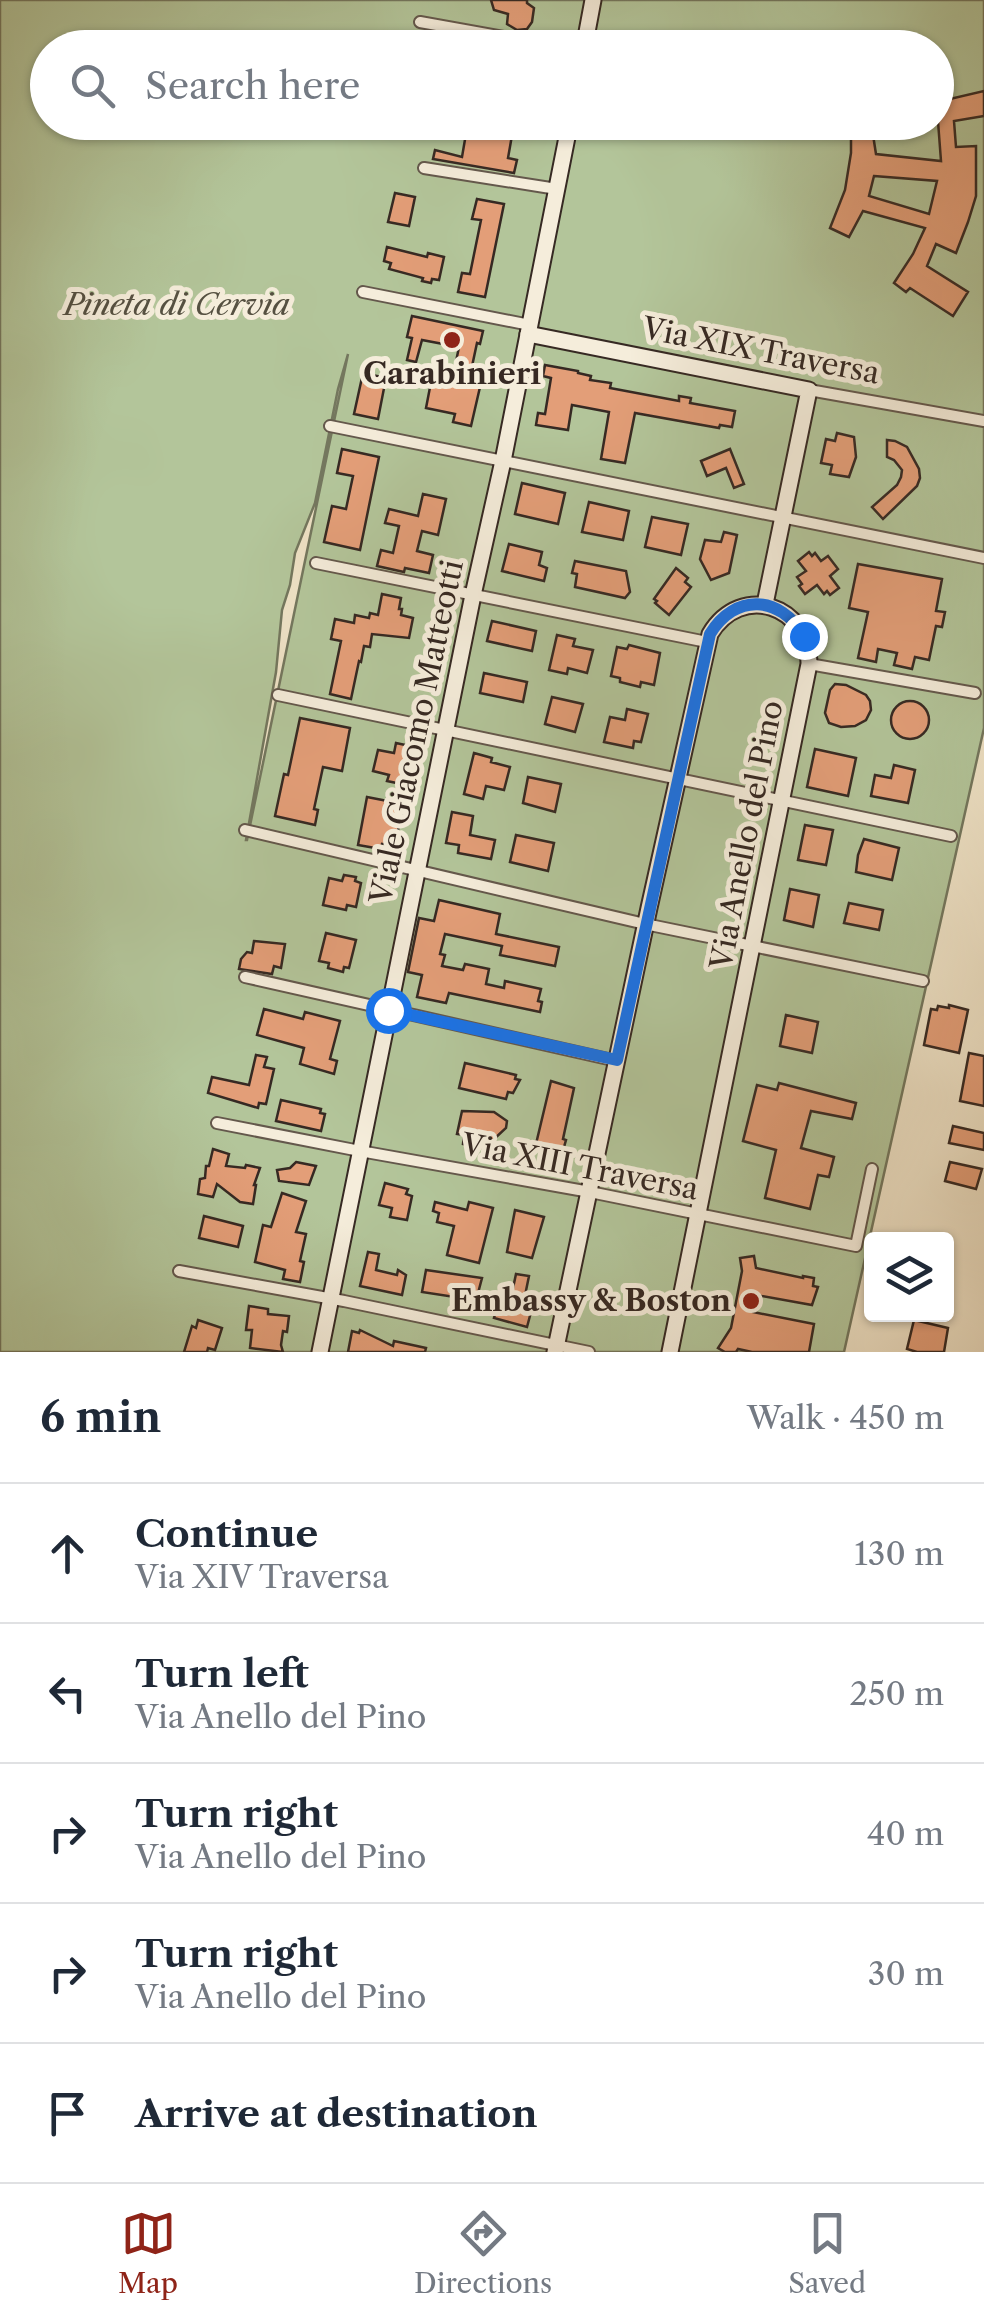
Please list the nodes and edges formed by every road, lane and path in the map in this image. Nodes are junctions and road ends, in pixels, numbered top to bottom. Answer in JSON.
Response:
{"nodes":[{"id":1,"x":593,"y":0,"type":"edge"},
{"id":2,"x":420,"y":22,"type":"dead end"},
{"id":3,"x":465,"y":30,"type":"edge"},
{"id":4,"x":587,"y":30,"type":"edge"},
{"id":5,"x":567,"y":140,"type":"edge"},
{"id":6,"x":424,"y":168,"type":"dead end"},
{"id":7,"x":557,"y":189,"type":"junction"},
{"id":8,"x":363,"y":292,"type":"dead end"},
{"id":9,"x":529,"y":329,"type":"junction"},
{"id":10,"x":809,"y":390,"type":"junction"},
{"id":11,"x":984,"y":421,"type":"edge"},
{"id":12,"x":330,"y":426,"type":"dead end"},
{"id":13,"x":503,"y":461,"type":"junction"},
{"id":14,"x":783,"y":518,"type":"junction"},
{"id":15,"x":984,"y":558,"type":"edge"},
{"id":16,"x":316,"y":562,"type":"dead end"},
{"id":17,"x":472,"y":594,"type":"junction"},
{"id":18,"x":765,"y":604,"type":"junction"},
{"id":19,"x":707,"y":642,"type":"junction"},
{"id":20,"x":809,"y":664,"type":"junction"},
{"id":21,"x":975,"y":693,"type":"dead end"},
{"id":22,"x":278,"y":694,"type":"dead end"},
{"id":23,"x":446,"y":729,"type":"junction"},
{"id":24,"x":677,"y":778,"type":"junction"},
{"id":25,"x":781,"y":800,"type":"junction"},
{"id":26,"x":245,"y":830,"type":"dead end"},
{"id":27,"x":951,"y":836,"type":"dead end"},
{"id":28,"x":416,"y":869,"type":"junction"},
{"id":29,"x":646,"y":924,"type":"junction"},
{"id":30,"x":752,"y":946,"type":"junction"},
{"id":31,"x":245,"y":978,"type":"dead end"},
{"id":32,"x":923,"y":981,"type":"dead end"},
{"id":33,"x":388,"y":1010,"type":"junction"},
{"id":34,"x":617,"y":1060,"type":"junction"},
{"id":35,"x":217,"y":1122,"type":"dead end"},
{"id":36,"x":360,"y":1151,"type":"junction"},
{"id":37,"x":872,"y":1168,"type":"dead end"},
{"id":38,"x":590,"y":1192,"type":"junction"},
{"id":39,"x":699,"y":1215,"type":"junction"},
{"id":40,"x":179,"y":1272,"type":"dead end"},
{"id":41,"x":330,"y":1298,"type":"junction"},
{"id":42,"x":556,"y":1348,"type":"edge"},
{"id":43,"x":320,"y":1352,"type":"edge"},
{"id":44,"x":589,"y":1352,"type":"edge"},
{"id":45,"x":670,"y":1352,"type":"edge"}],
"edges":[{"from":1,"to":4,"type":"street"},
{"from":2,"to":3,"type":"street"},
{"from":5,"to":7,"type":"street","name":"Viale Giacomo Matteotti"},
{"from":6,"to":7,"type":"street"},
{"from":7,"to":9,"type":"street","name":"Viale Giacomo Matteotti"},
{"from":8,"to":9,"type":"street","name":"Via XIX Traversa"},
{"from":9,"to":10,"type":"street","name":"Via XIX Traversa"},
{"from":9,"to":13,"type":"street","name":"Viale Giacomo Matteotti"},
{"from":10,"to":11,"type":"street","name":"Via XIX Traversa"},
{"from":10,"to":14,"type":"street"},
{"from":12,"to":13,"type":"street"},
{"from":13,"to":14,"type":"street"},
{"from":13,"to":17,"type":"street","name":"Viale Giacomo Matteotti"},
{"from":14,"to":15,"type":"street"},
{"from":14,"to":18,"type":"street"},
{"from":16,"to":17,"type":"street"},
{"from":17,"to":19,"type":"street"},
{"from":17,"to":23,"type":"street","name":"Viale Giacomo Matteotti"},
{"from":18,"to":19,"type":"street"},
{"from":18,"to":20,"type":"street","name":"Via Anello del Pino"},
{"from":19,"to":24,"type":"street"},
{"from":20,"to":21,"type":"street"},
{"from":20,"to":25,"type":"street","name":"Via Anello del Pino"},
{"from":22,"to":23,"type":"street"},
{"from":23,"to":24,"type":"street"},
{"from":23,"to":28,"type":"street","name":"Viale Giacomo Matteotti"},
{"from":24,"to":25,"type":"street"},
{"from":24,"to":29,"type":"street"},
{"from":25,"to":27,"type":"street"},
{"from":25,"to":30,"type":"street","name":"Via Anello del Pino"},
{"from":26,"to":28,"type":"street"},
{"from":28,"to":29,"type":"street"},
{"from":28,"to":33,"type":"street","name":"Viale Giacomo Matteotti"},
{"from":29,"to":30,"type":"street"},
{"from":29,"to":34,"type":"street"},
{"from":30,"to":32,"type":"street"},
{"from":30,"to":39,"type":"street","name":"Via Anello del Pino"},
{"from":31,"to":33,"type":"street"},
{"from":33,"to":34,"type":"street"},
{"from":33,"to":36,"type":"street","name":"Viale Giacomo Matteotti"},
{"from":34,"to":38,"type":"street"},
{"from":35,"to":36,"type":"street","name":"Via XIII Traversa"},
{"from":36,"to":38,"type":"street","name":"Via XIII Traversa"},
{"from":36,"to":41,"type":"street","name":"Viale Giacomo Matteotti"},
{"from":37,"to":39,"type":"street","name":"Via XIII Traversa"},
{"from":38,"to":39,"type":"street","name":"Via XIII Traversa"},
{"from":38,"to":42,"type":"street"},
{"from":39,"to":45,"type":"street","name":"Via Anello del Pino"},
{"from":40,"to":41,"type":"street"},
{"from":41,"to":42,"type":"street"},
{"from":41,"to":43,"type":"street","name":"Viale Giacomo Matteotti"},
{"from":42,"to":44,"type":"street"}]}
